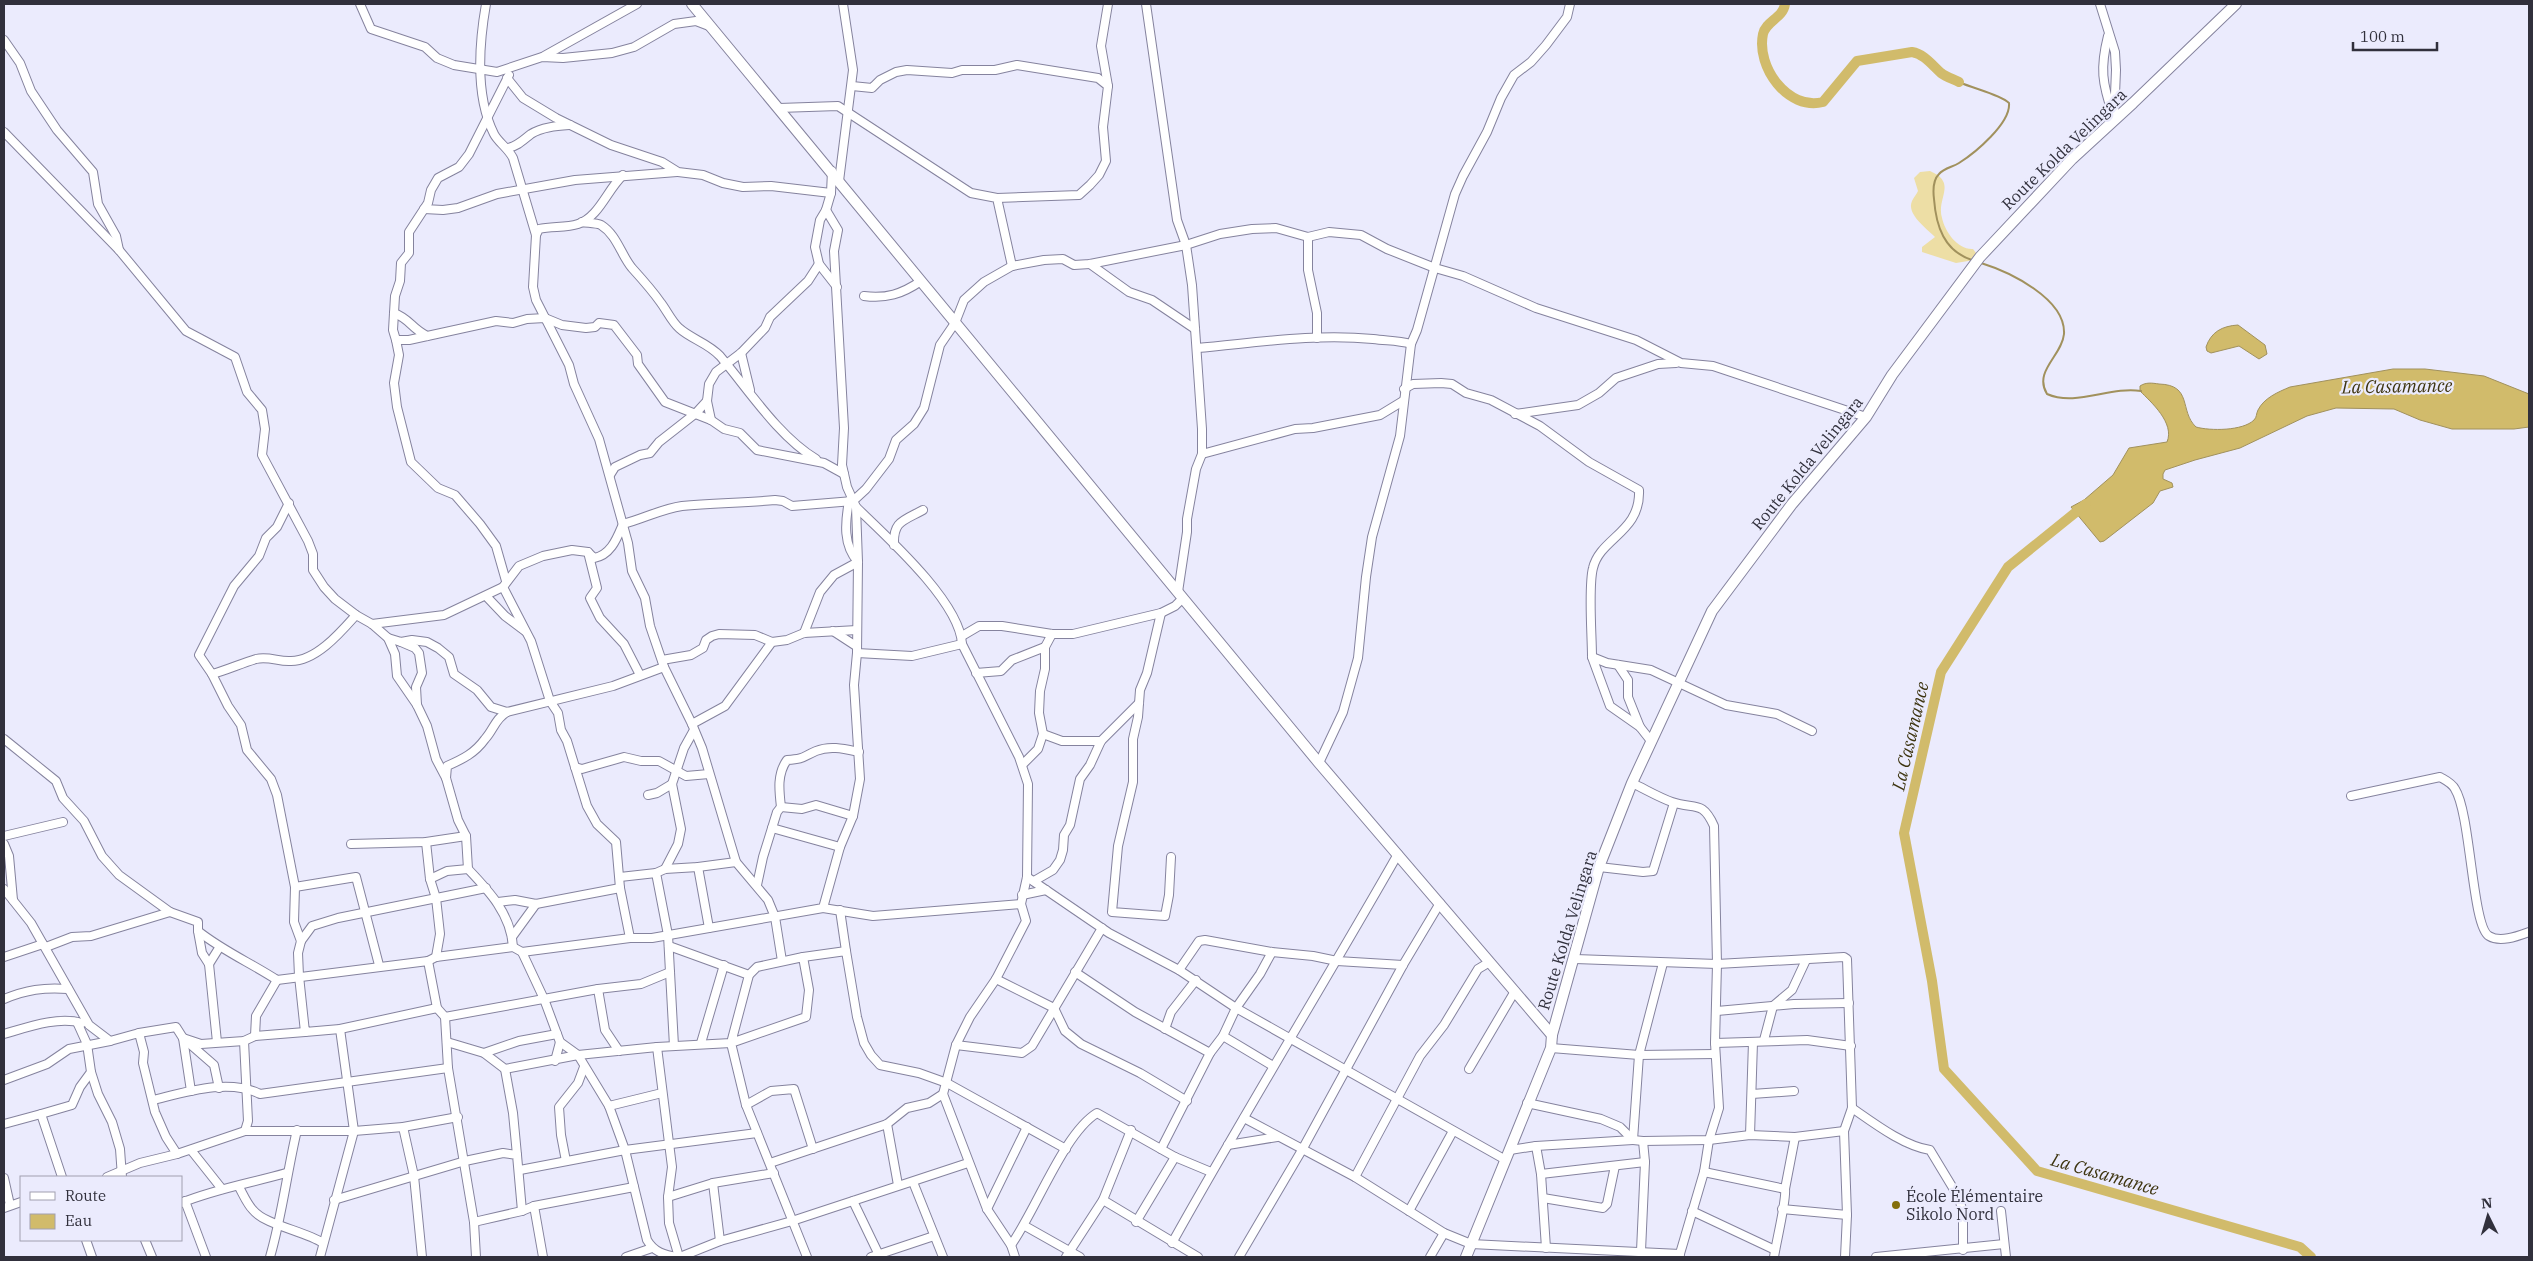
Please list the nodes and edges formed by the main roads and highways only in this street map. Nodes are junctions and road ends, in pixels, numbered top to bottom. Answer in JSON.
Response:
{"nodes":[{"id":1,"x":692,"y":4,"type":"edge"},
{"id":2,"x":2236,"y":4,"type":"edge"},
{"id":3,"x":1552,"y":1035,"type":"junction"},
{"id":4,"x":1466,"y":1257,"type":"edge"}],
"edges":[{"from":1,"to":3,"type":"main road"},
{"from":2,"to":3,"type":"main road","name":"Route Kolda Velingara"},
{"from":3,"to":4,"type":"main road","name":"Route Kolda Velingara"}]}
